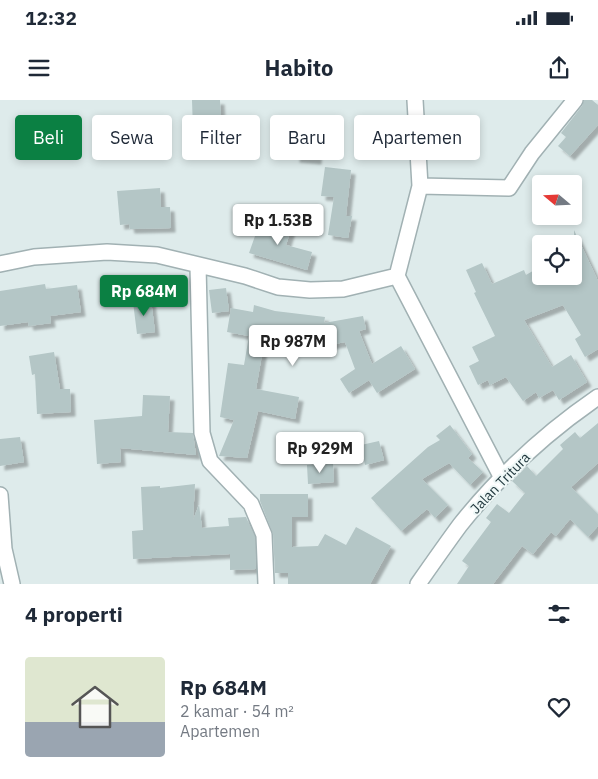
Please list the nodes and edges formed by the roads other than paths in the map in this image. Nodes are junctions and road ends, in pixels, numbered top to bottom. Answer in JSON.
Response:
{"nodes":[{"id":1,"x":415,"y":100,"type":"edge"},
{"id":2,"x":575,"y":100,"type":"edge"},
{"id":3,"x":420,"y":186,"type":"junction"},
{"id":4,"x":0,"y":264,"type":"edge"},
{"id":5,"x":198,"y":266,"type":"junction"},
{"id":6,"x":397,"y":276,"type":"junction"},
{"id":7,"x":598,"y":398,"type":"edge"},
{"id":8,"x":502,"y":478,"type":"junction"},
{"id":9,"x":0,"y":494,"type":"edge"},
{"id":10,"x":12,"y":584,"type":"edge"},
{"id":11,"x":266,"y":584,"type":"edge"},
{"id":12,"x":418,"y":584,"type":"edge"}],
"edges":[{"from":1,"to":3,"type":"street"},
{"from":2,"to":3,"type":"street"},
{"from":3,"to":6,"type":"street"},
{"from":4,"to":5,"type":"street"},
{"from":5,"to":6,"type":"street"},
{"from":5,"to":11,"type":"street"},
{"from":6,"to":8,"type":"street"},
{"from":7,"to":8,"type":"street","name":"Jalan Tritura"},
{"from":8,"to":12,"type":"street","name":"Jalan Tritura"},
{"from":9,"to":10,"type":"street"}]}
